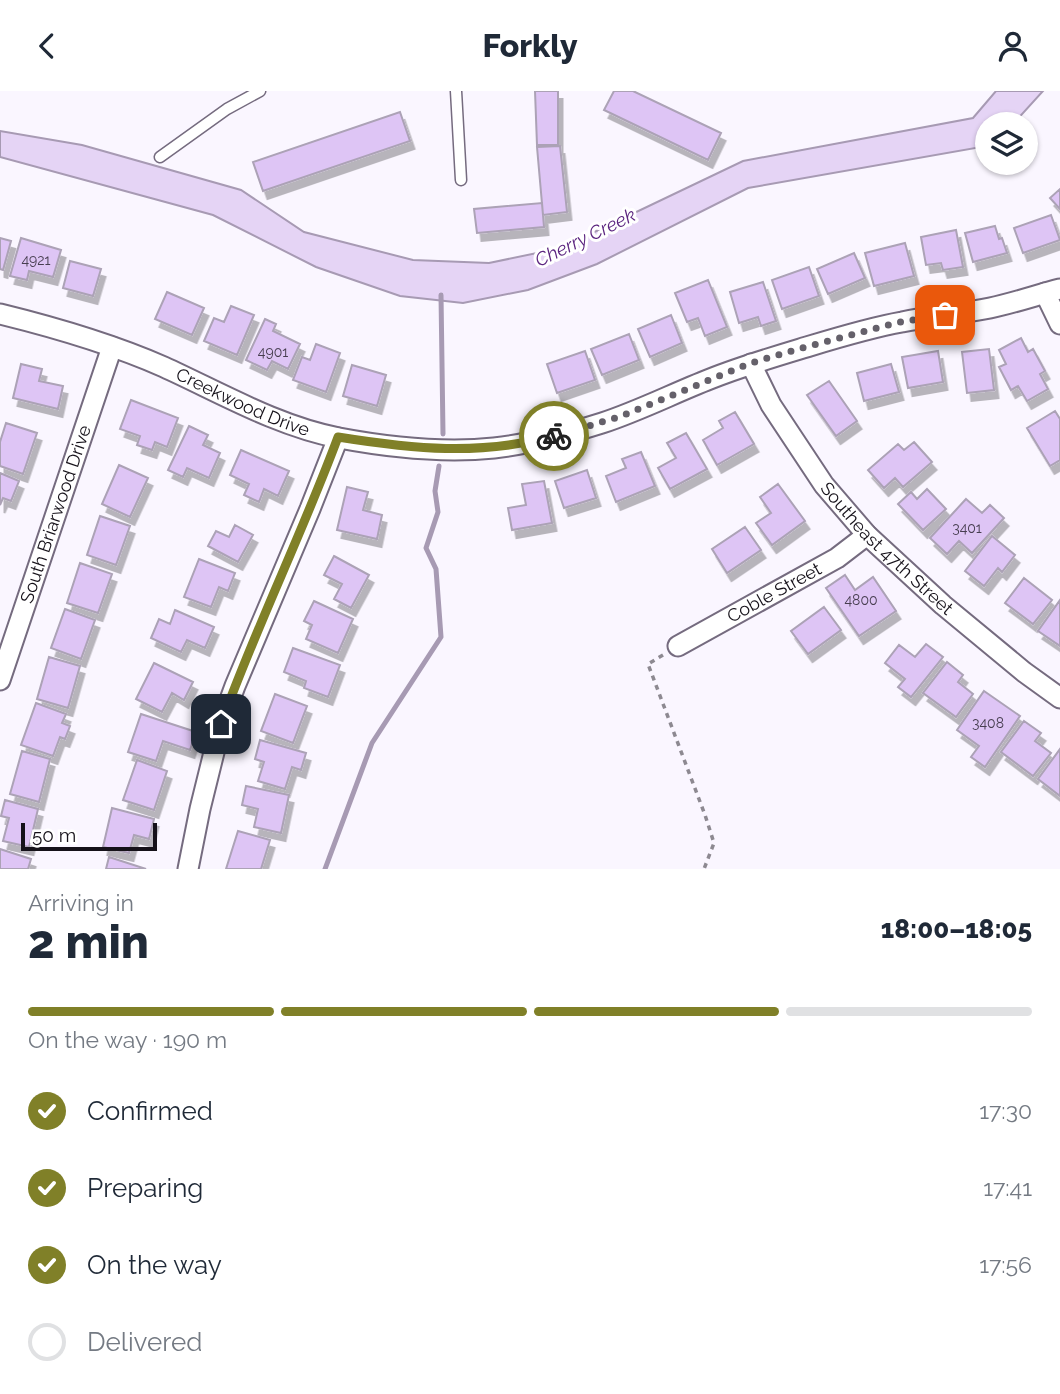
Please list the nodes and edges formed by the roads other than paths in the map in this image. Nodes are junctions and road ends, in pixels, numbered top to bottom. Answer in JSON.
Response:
{"nodes":[{"id":1,"x":260,"y":91,"type":"edge"},
{"id":2,"x":456,"y":91,"type":"edge"},
{"id":3,"x":160,"y":157,"type":"dead end"},
{"id":4,"x":461,"y":180,"type":"dead end"},
{"id":5,"x":1053,"y":291,"type":"edge"},
{"id":6,"x":0,"y":314,"type":"edge"},
{"id":7,"x":1060,"y":324,"type":"edge"},
{"id":8,"x":112,"y":347,"type":"junction"},
{"id":9,"x":751,"y":363,"type":"junction"},
{"id":10,"x":338,"y":437,"type":"junction"},
{"id":11,"x":867,"y":535,"type":"junction"},
{"id":12,"x":678,"y":646,"type":"road end"},
{"id":13,"x":0,"y":680,"type":"edge"},
{"id":14,"x":1060,"y":698,"type":"edge"},
{"id":15,"x":188,"y":869,"type":"edge"}],
"edges":[{"from":1,"to":3,"type":"lane"},
{"from":2,"to":4,"type":"lane"},
{"from":5,"to":7,"type":"street"},
{"from":5,"to":9,"type":"street","name":"Creekwood Drive"},
{"from":6,"to":8,"type":"street","name":"Creekwood Drive"},
{"from":8,"to":10,"type":"street","name":"Creekwood Drive"},
{"from":8,"to":13,"type":"street","name":"South Briarwood Drive"},
{"from":9,"to":10,"type":"street","name":"Creekwood Drive"},
{"from":9,"to":11,"type":"street","name":"Southeast 47th Street"},
{"from":10,"to":15,"type":"street"},
{"from":11,"to":12,"type":"street","name":"Coble Street"},
{"from":11,"to":14,"type":"street","name":"Southeast 47th Street"}]}
